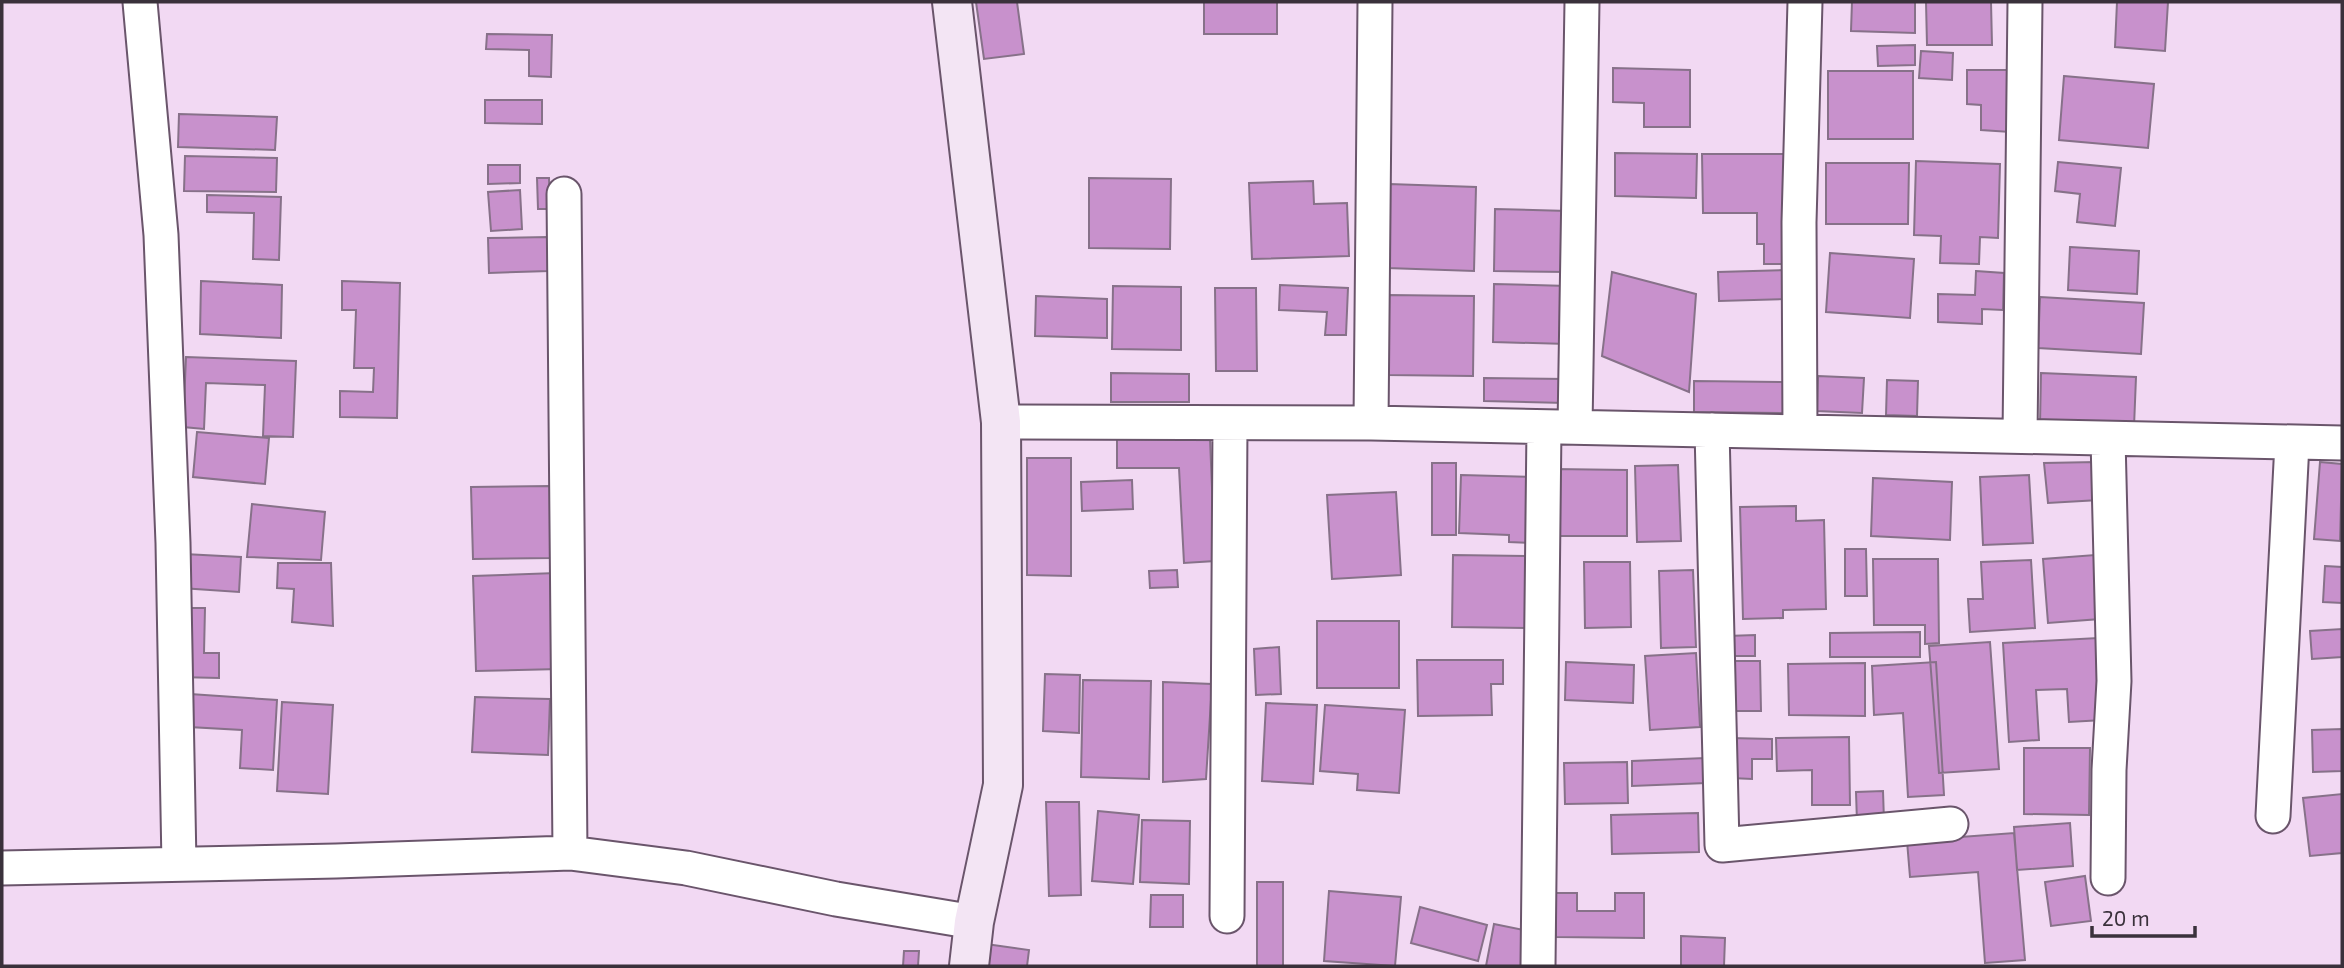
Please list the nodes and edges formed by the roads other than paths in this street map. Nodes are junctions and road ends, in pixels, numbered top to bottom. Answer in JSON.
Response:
{"nodes":[{"id":1,"x":140,"y":2,"type":"edge"},
{"id":2,"x":952,"y":2,"type":"edge"},
{"id":3,"x":1376,"y":2,"type":"edge"},
{"id":4,"x":1583,"y":2,"type":"edge"},
{"id":5,"x":1805,"y":2,"type":"edge"},
{"id":6,"x":2025,"y":2,"type":"edge"},
{"id":7,"x":564,"y":194,"type":"dead end"},
{"id":8,"x":1001,"y":422,"type":"junction"},
{"id":9,"x":1230,"y":423,"type":"junction"},
{"id":10,"x":1371,"y":424,"type":"junction"},
{"id":11,"x":1559,"y":427,"type":"junction"},
{"id":12,"x":1712,"y":430,"type":"junction"},
{"id":13,"x":1800,"y":432,"type":"junction"},
{"id":14,"x":2020,"y":436,"type":"junction"},
{"id":15,"x":2108,"y":439,"type":"junction"},
{"id":16,"x":2292,"y":443,"type":"junction"},
{"id":17,"x":2342,"y":443,"type":"edge"},
{"id":18,"x":2273,"y":816,"type":"dead end"},
{"id":19,"x":1951,"y":824,"type":"dead end"},
{"id":20,"x":570,"y":853,"type":"junction"},
{"id":21,"x":179,"y":864,"type":"junction"},
{"id":22,"x":2,"y":868,"type":"edge"},
{"id":23,"x":2108,"y":878,"type":"dead end"},
{"id":24,"x":1227,"y":916,"type":"dead end"},
{"id":25,"x":974,"y":922,"type":"junction"},
{"id":26,"x":970,"y":966,"type":"edge"},
{"id":27,"x":1538,"y":966,"type":"edge"}],
"edges":[{"from":1,"to":21,"type":"street"},
{"from":2,"to":8,"type":"street"},
{"from":3,"to":10,"type":"street"},
{"from":4,"to":11,"type":"street"},
{"from":5,"to":13,"type":"street"},
{"from":6,"to":14,"type":"street"},
{"from":7,"to":20,"type":"street"},
{"from":8,"to":9,"type":"street"},
{"from":8,"to":25,"type":"street"},
{"from":9,"to":10,"type":"street"},
{"from":9,"to":24,"type":"street"},
{"from":10,"to":11,"type":"street"},
{"from":11,"to":12,"type":"street"},
{"from":11,"to":27,"type":"street"},
{"from":12,"to":13,"type":"street"},
{"from":12,"to":19,"type":"street"},
{"from":13,"to":14,"type":"street"},
{"from":14,"to":15,"type":"street"},
{"from":15,"to":16,"type":"street"},
{"from":15,"to":23,"type":"street"},
{"from":16,"to":17,"type":"street"},
{"from":16,"to":18,"type":"street"},
{"from":20,"to":21,"type":"street"},
{"from":20,"to":25,"type":"street"},
{"from":21,"to":22,"type":"street"},
{"from":25,"to":26,"type":"street"}]}
